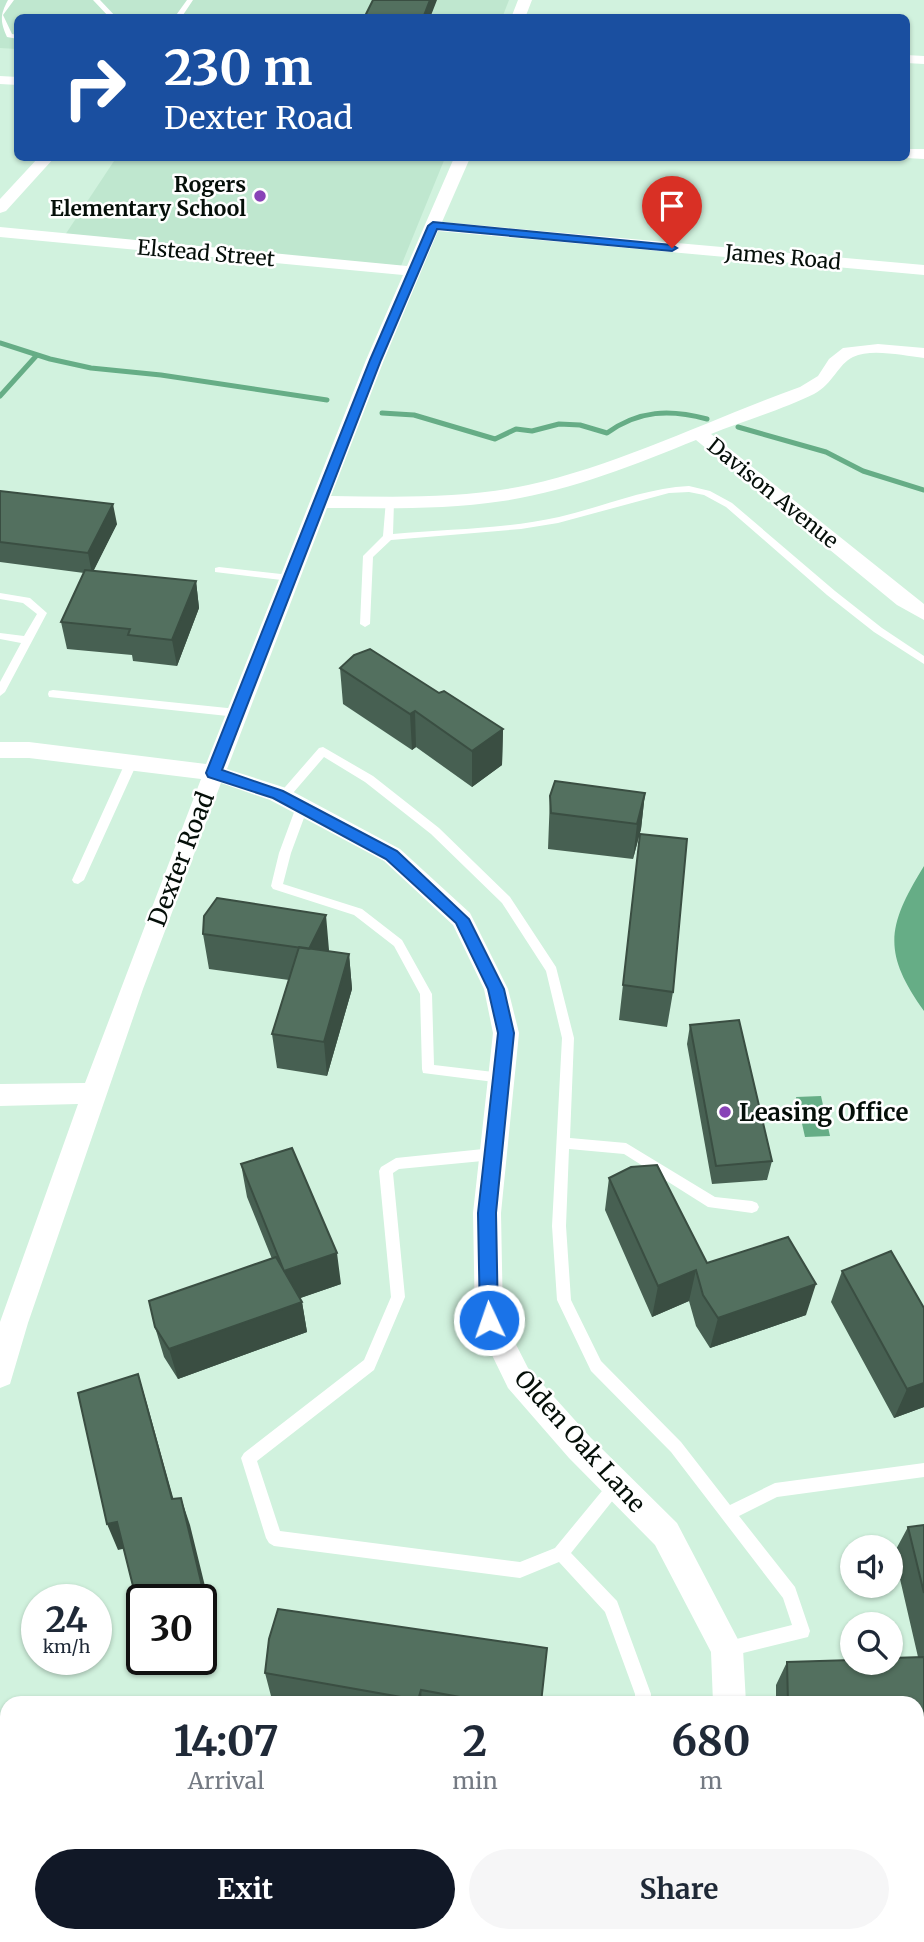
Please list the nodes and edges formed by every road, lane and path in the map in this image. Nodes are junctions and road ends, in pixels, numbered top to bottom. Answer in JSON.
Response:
{"nodes":[{"id":1,"x":11,"y":0,"type":"edge"},
{"id":2,"x":96,"y":0,"type":"edge"},
{"id":3,"x":110,"y":14,"type":"edge"},
{"id":4,"x":14,"y":37,"type":"edge"},
{"id":5,"x":42,"y":161,"type":"edge"},
{"id":6,"x":461,"y":161,"type":"edge"},
{"id":7,"x":0,"y":208,"type":"edge"},
{"id":8,"x":433,"y":226,"type":"junction"},
{"id":9,"x":0,"y":232,"type":"edge"},
{"id":10,"x":924,"y":270,"type":"edge"},
{"id":11,"x":412,"y":271,"type":"junction"},
{"id":12,"x":924,"y":353,"type":"edge"},
{"id":13,"x":698,"y":432,"type":"junction"},
{"id":14,"x":319,"y":502,"type":"junction"},
{"id":15,"x":389,"y":502,"type":"junction"},
{"id":16,"x":388,"y":537,"type":"junction"},
{"id":17,"x":219,"y":570,"type":"dead end"},
{"id":18,"x":290,"y":578,"type":"junction"},
{"id":19,"x":0,"y":596,"type":"edge"},
{"id":20,"x":924,"y":613,"type":"edge"},
{"id":21,"x":365,"y":624,"type":"dead end"},
{"id":22,"x":0,"y":636,"type":"edge"},
{"id":23,"x":27,"y":640,"type":"junction"},
{"id":24,"x":924,"y":661,"type":"edge"},
{"id":25,"x":0,"y":692,"type":"edge"},
{"id":26,"x":53,"y":694,"type":"dead end"},
{"id":27,"x":237,"y":713,"type":"junction"},
{"id":28,"x":0,"y":750,"type":"edge"},
{"id":29,"x":132,"y":761,"type":"junction"},
{"id":30,"x":214,"y":773,"type":"junction"},
{"id":31,"x":293,"y":802,"type":"junction"},
{"id":32,"x":78,"y":880,"type":"dead end"},
{"id":33,"x":502,"y":1078,"type":"junction"},
{"id":34,"x":94,"y":1093,"type":"junction"},
{"id":35,"x":0,"y":1095,"type":"edge"},
{"id":36,"x":563,"y":1143,"type":"junction"},
{"id":37,"x":494,"y":1154,"type":"junction"},
{"id":38,"x":752,"y":1207,"type":"dead end"},
{"id":39,"x":0,"y":1374,"type":"edge"},
{"id":40,"x":924,"y":1470,"type":"edge"},
{"id":41,"x":617,"y":1484,"type":"junction"},
{"id":42,"x":728,"y":1514,"type":"junction"},
{"id":43,"x":561,"y":1553,"type":"junction"},
{"id":44,"x":727,"y":1649,"type":"junction"},
{"id":45,"x":643,"y":1696,"type":"edge"},
{"id":46,"x":730,"y":1696,"type":"edge"}],
"edges":[{"from":1,"to":4,"type":"lane"},
{"from":2,"to":3,"type":"lane"},
{"from":5,"to":7,"type":"street"},
{"from":6,"to":8,"type":"street","name":"Dexter Road"},
{"from":8,"to":10,"type":"street","name":"James Road"},
{"from":8,"to":11,"type":"street","name":"Dexter Road"},
{"from":9,"to":11,"type":"street","name":"Elstead Street"},
{"from":11,"to":14,"type":"street","name":"Dexter Road"},
{"from":12,"to":13,"type":"street"},
{"from":13,"to":15,"type":"street","name":"Davison Avenue"},
{"from":13,"to":20,"type":"street","name":"Davison Avenue"},
{"from":14,"to":15,"type":"street","name":"Davison Avenue"},
{"from":14,"to":18,"type":"street","name":"Dexter Road"},
{"from":15,"to":16,"type":"lane"},
{"from":16,"to":21,"type":"lane"},
{"from":16,"to":24,"type":"lane"},
{"from":17,"to":18,"type":"lane"},
{"from":18,"to":27,"type":"street","name":"Dexter Road"},
{"from":19,"to":23,"type":"lane"},
{"from":22,"to":23,"type":"lane"},
{"from":23,"to":25,"type":"lane"},
{"from":26,"to":27,"type":"lane"},
{"from":27,"to":30,"type":"street","name":"Dexter Road"},
{"from":28,"to":29,"type":"street","name":"Olden Oak Lane"},
{"from":29,"to":30,"type":"street","name":"Olden Oak Lane"},
{"from":29,"to":32,"type":"lane"},
{"from":30,"to":31,"type":"street","name":"Olden Oak Lane"},
{"from":30,"to":34,"type":"street","name":"Dexter Road"},
{"from":31,"to":33,"type":"street","name":"Olden Oak Lane"},
{"from":31,"to":33,"type":"lane"},
{"from":31,"to":36,"type":"lane"},
{"from":33,"to":37,"type":"street","name":"Olden Oak Lane"},
{"from":34,"to":35,"type":"street"},
{"from":34,"to":39,"type":"street","name":"Dexter Road"},
{"from":36,"to":38,"type":"lane"},
{"from":36,"to":42,"type":"lane"},
{"from":37,"to":41,"type":"street","name":"Olden Oak Lane"},
{"from":37,"to":43,"type":"lane"},
{"from":40,"to":42,"type":"lane"},
{"from":41,"to":43,"type":"lane"},
{"from":41,"to":44,"type":"street","name":"Olden Oak Lane"},
{"from":42,"to":44,"type":"lane"},
{"from":43,"to":45,"type":"lane"},
{"from":44,"to":46,"type":"street","name":"Olden Oak Lane"}]}
